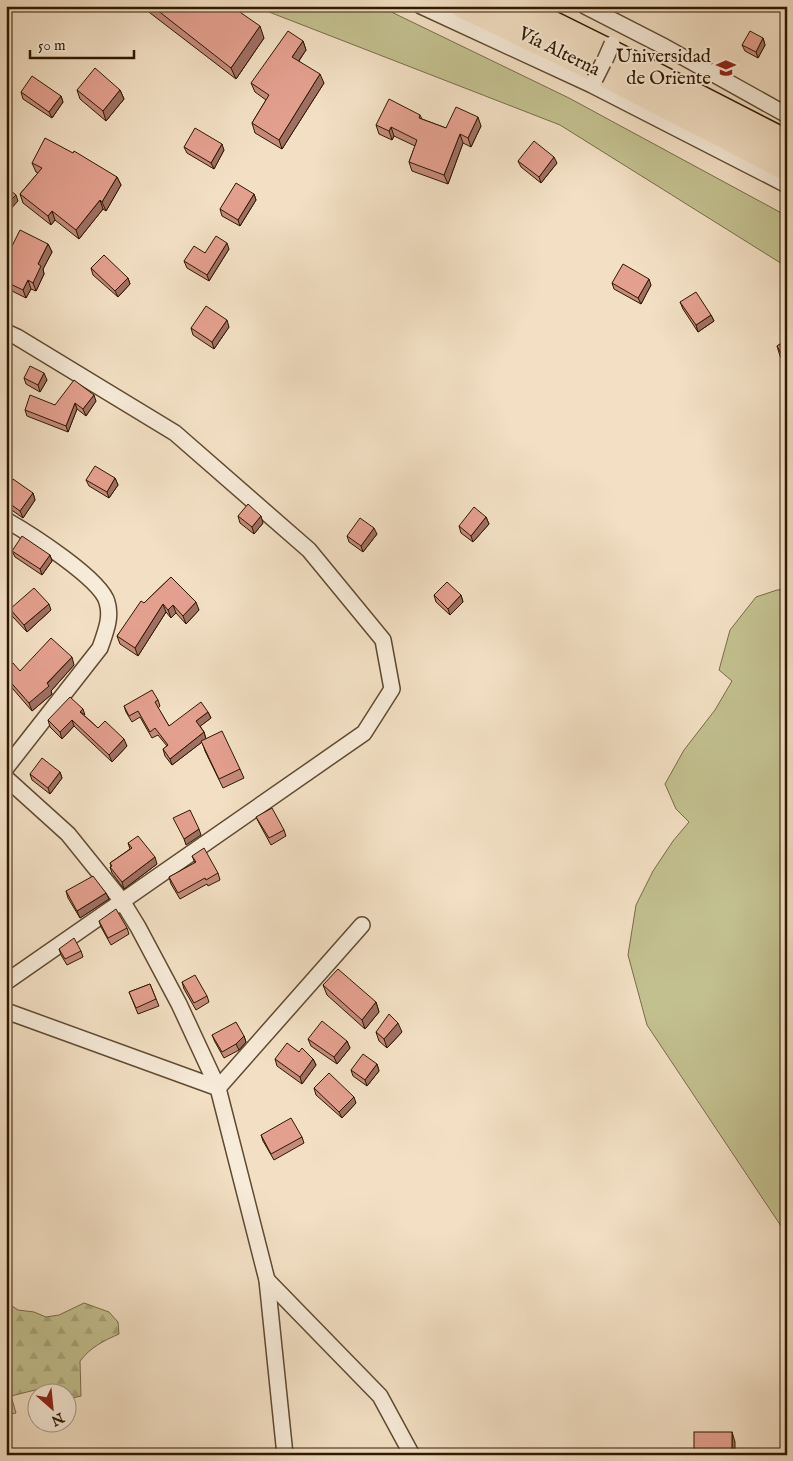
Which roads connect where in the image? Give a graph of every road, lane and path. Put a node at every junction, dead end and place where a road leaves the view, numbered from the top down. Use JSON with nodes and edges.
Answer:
{"nodes":[{"id":1,"x":421,"y":6,"type":"edge"},
{"id":2,"x":464,"y":6,"type":"edge"},
{"id":3,"x":516,"y":6,"type":"edge"},
{"id":4,"x":585,"y":6,"type":"edge"},
{"id":5,"x":622,"y":25,"type":"junction"},
{"id":6,"x":594,"y":82,"type":"junction"},
{"id":7,"x":787,"y":114,"type":"edge"},
{"id":8,"x":787,"y":143,"type":"edge"},
{"id":9,"x":787,"y":168,"type":"edge"},
{"id":10,"x":787,"y":185,"type":"edge"},
{"id":11,"x":6,"y":332,"type":"edge"},
{"id":12,"x":6,"y":520,"type":"edge"},
{"id":13,"x":6,"y":768,"type":"edge"},
{"id":14,"x":6,"y":778,"type":"edge"},
{"id":15,"x":122,"y":901,"type":"junction"},
{"id":16,"x":362,"y":925,"type":"dead end"},
{"id":17,"x":6,"y":982,"type":"edge"},
{"id":18,"x":6,"y":1011,"type":"edge"},
{"id":19,"x":218,"y":1088,"type":"junction"},
{"id":20,"x":267,"y":1280,"type":"junction"},
{"id":21,"x":285,"y":1455,"type":"edge"},
{"id":22,"x":412,"y":1455,"type":"edge"}],
"edges":[{"from":1,"to":6,"type":"street"},
{"from":2,"to":9,"type":"highway","name":"Vía Alterna"},
{"from":3,"to":8,"type":"highway","name":"Vía Alterna"},
{"from":4,"to":5,"type":"street"},
{"from":5,"to":6,"type":"street","bridge":true},
{"from":5,"to":7,"type":"street"},
{"from":6,"to":10,"type":"street"},
{"from":11,"to":15,"type":"street"},
{"from":12,"to":13,"type":"street"},
{"from":14,"to":15,"type":"street"},
{"from":15,"to":17,"type":"street"},
{"from":15,"to":19,"type":"street"},
{"from":16,"to":19,"type":"street"},
{"from":18,"to":19,"type":"street"},
{"from":19,"to":20,"type":"street"},
{"from":20,"to":21,"type":"street"},
{"from":20,"to":22,"type":"street"}]}
